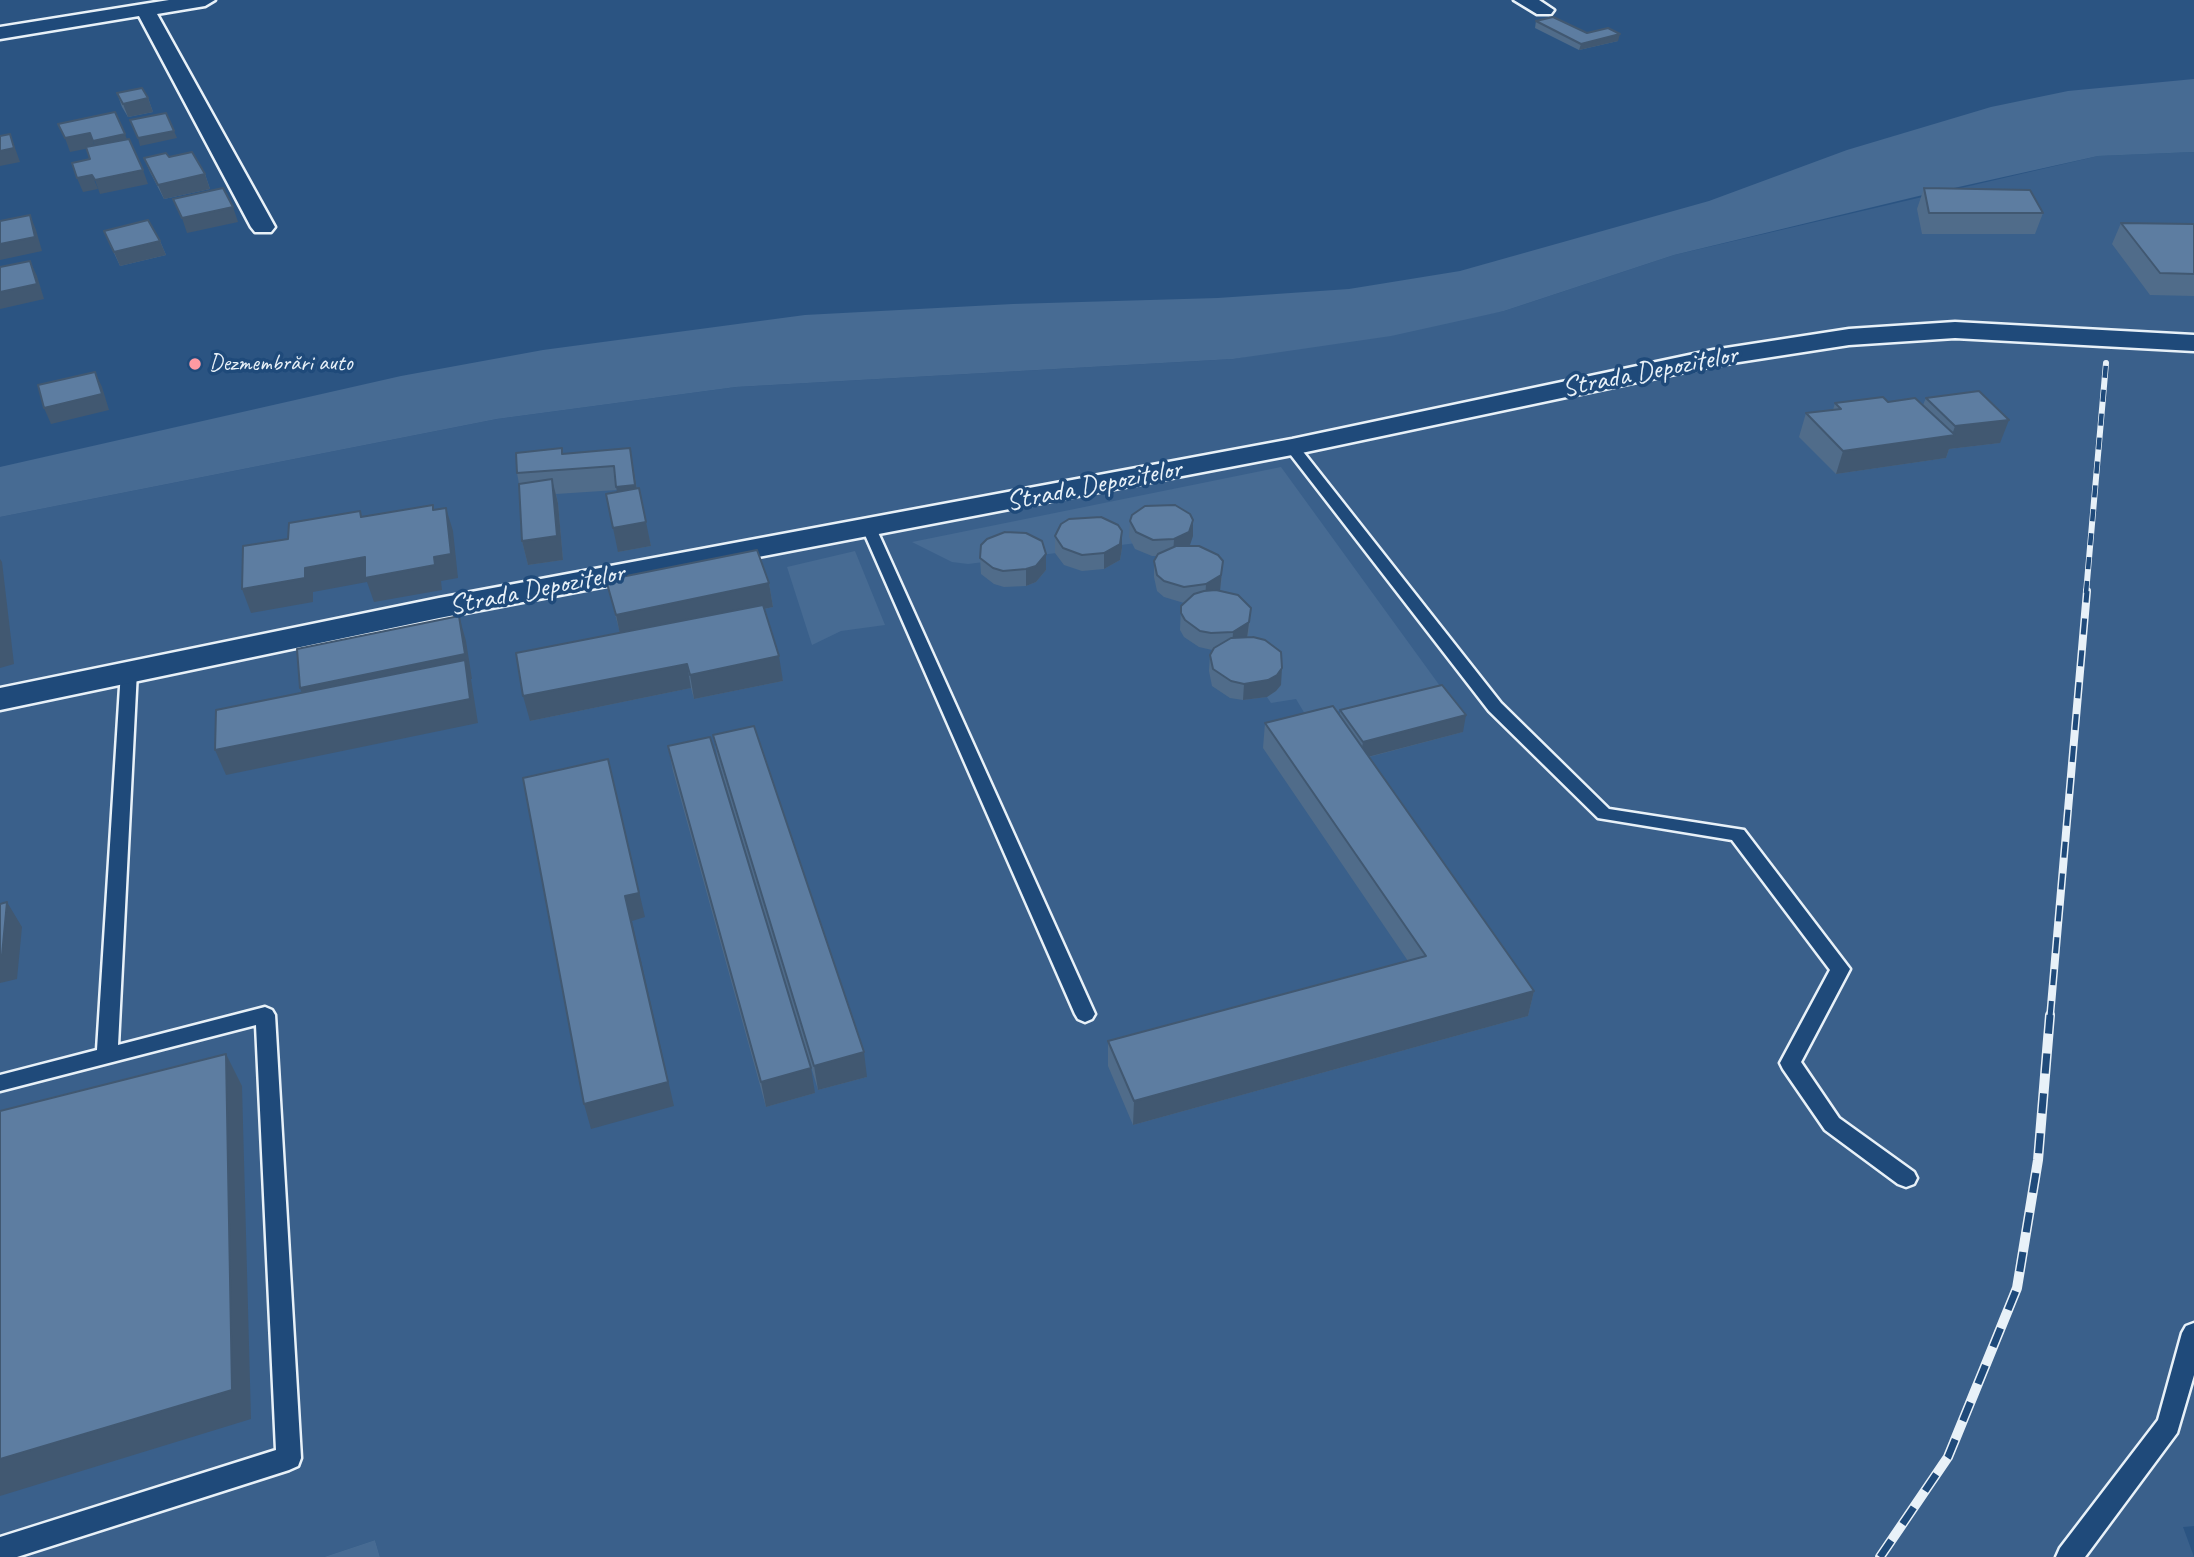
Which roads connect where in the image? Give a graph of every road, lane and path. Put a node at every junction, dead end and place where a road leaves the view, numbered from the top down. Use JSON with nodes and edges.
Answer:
{"nodes":[{"id":1,"x":205,"y":0,"type":"edge"},
{"id":2,"x":1524,"y":0,"type":"edge"},
{"id":3,"x":145,"y":10,"type":"junction"},
{"id":4,"x":1544,"y":10,"type":"dead end"},
{"id":5,"x":0,"y":33,"type":"edge"},
{"id":6,"x":263,"y":227,"type":"dead end"},
{"id":7,"x":2194,"y":343,"type":"edge"},
{"id":8,"x":1292,"y":447,"type":"junction"},
{"id":9,"x":869,"y":528,"type":"junction"},
{"id":10,"x":130,"y":671,"type":"junction"},
{"id":11,"x":0,"y":699,"type":"edge"},
{"id":12,"x":1085,"y":1014,"type":"dead end"},
{"id":13,"x":107,"y":1056,"type":"junction"},
{"id":14,"x":0,"y":1083,"type":"edge"},
{"id":15,"x":1906,"y":1178,"type":"dead end"},
{"id":16,"x":2194,"y":1333,"type":"edge"},
{"id":17,"x":0,"y":1550,"type":"edge"},
{"id":18,"x":2069,"y":1557,"type":"edge"}],
"edges":[{"from":1,"to":3,"type":"street"},
{"from":2,"to":4,"type":"street"},
{"from":3,"to":5,"type":"street"},
{"from":3,"to":6,"type":"street"},
{"from":7,"to":8,"type":"street","name":"Strada Depozitelor"},
{"from":8,"to":9,"type":"street","name":"Strada Depozitelor"},
{"from":8,"to":15,"type":"lane"},
{"from":9,"to":10,"type":"street","name":"Strada Depozitelor"},
{"from":9,"to":12,"type":"lane"},
{"from":10,"to":11,"type":"street","name":"Strada Depozitelor"},
{"from":10,"to":13,"type":"lane"},
{"from":13,"to":14,"type":"lane"},
{"from":13,"to":17,"type":"lane"},
{"from":16,"to":18,"type":"lane"}]}
